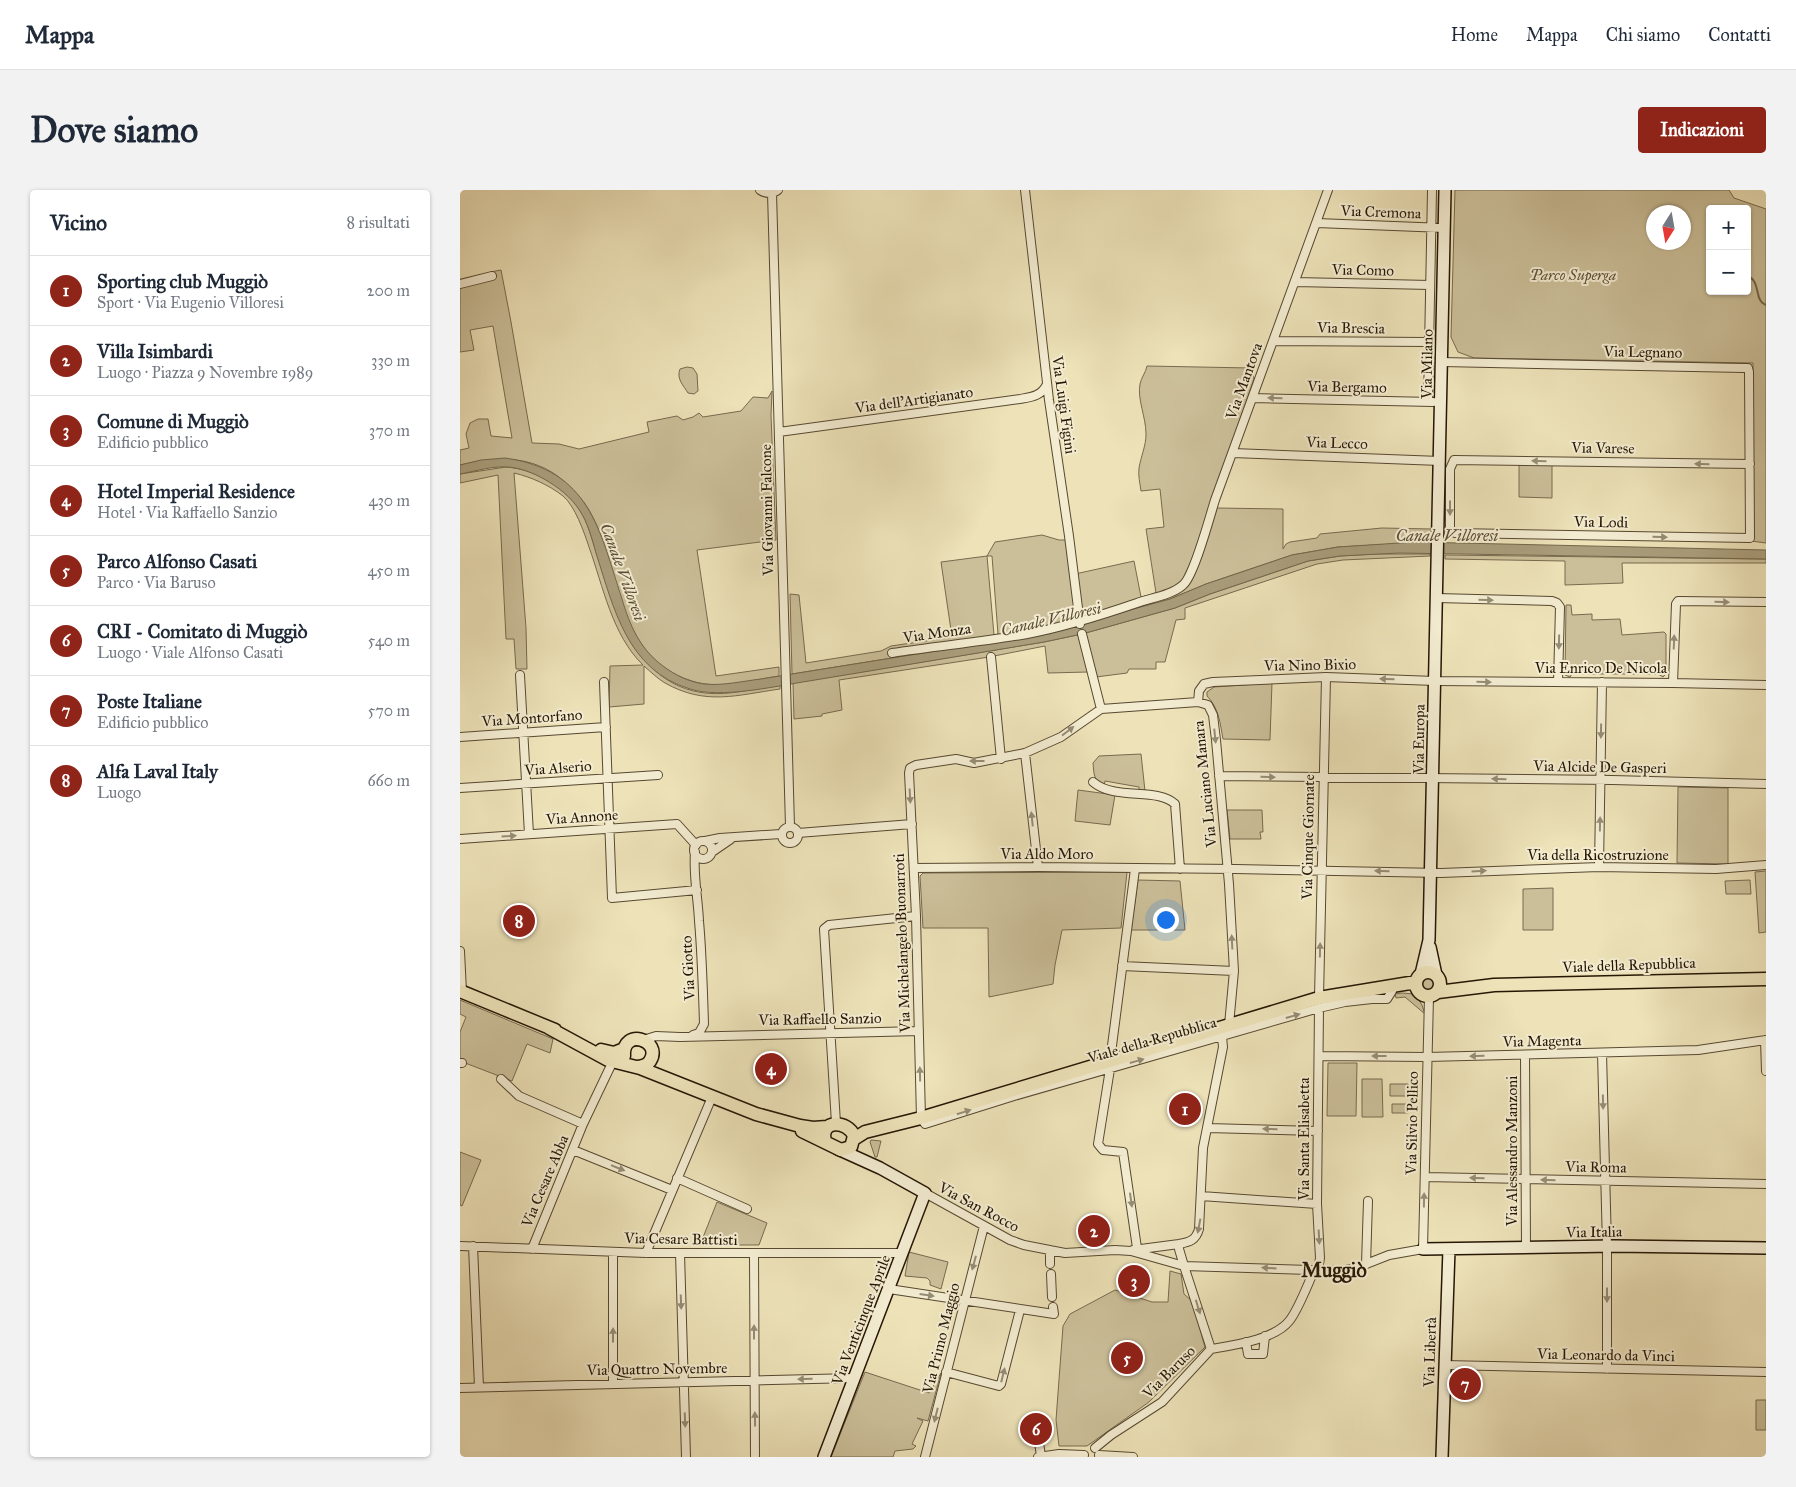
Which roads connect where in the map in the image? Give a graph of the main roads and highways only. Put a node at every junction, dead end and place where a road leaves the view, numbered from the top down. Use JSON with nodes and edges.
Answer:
{"nodes":[{"id":1,"x":1437,"y":976,"type":"junction"},
{"id":2,"x":1766,"y":979,"type":"edge"},
{"id":3,"x":1494,"y":985,"type":"junction"},
{"id":4,"x":1424,"y":987,"type":"junction"},
{"id":5,"x":461,"y":991,"type":"edge"},
{"id":6,"x":1348,"y":993,"type":"junction"},
{"id":7,"x":549,"y":1028,"type":"junction"},
{"id":8,"x":624,"y":1049,"type":"junction"},
{"id":9,"x":651,"y":1055,"type":"junction"},
{"id":10,"x":633,"y":1066,"type":"junction"},
{"id":11,"x":682,"y":1085,"type":"junction"},
{"id":12,"x":786,"y":1123,"type":"junction"},
{"id":13,"x":835,"y":1125,"type":"junction"},
{"id":14,"x":889,"y":1125,"type":"junction"},
{"id":15,"x":854,"y":1140,"type":"junction"},
{"id":16,"x":825,"y":1141,"type":"junction"}],
"edges":[{"from":1,"to":3,"type":"main road","name":"Viale della Repubblica"},
{"from":1,"to":4,"type":"main road","name":"Viale della Repubblica"},
{"from":1,"to":4,"type":"main road"},
{"from":2,"to":3,"type":"main road","name":"Viale della Repubblica"},
{"from":3,"to":4,"type":"main road","name":"Viale della Repubblica"},
{"from":4,"to":6,"type":"main road","name":"Viale della Repubblica"},
{"from":4,"to":6,"type":"main road","name":"Viale della Repubblica"},
{"from":5,"to":7,"type":"main road"},
{"from":6,"to":14,"type":"main road","name":"Viale della Repubblica"},
{"from":7,"to":8,"type":"main road"},
{"from":7,"to":10,"type":"main road"},
{"from":8,"to":9,"type":"main road"},
{"from":8,"to":10,"type":"main road"},
{"from":9,"to":10,"type":"main road"},
{"from":9,"to":11,"type":"main road"},
{"from":10,"to":11,"type":"main road"},
{"from":11,"to":12,"type":"main road"},
{"from":12,"to":13,"type":"main road","name":"Viale della Repubblica"},
{"from":12,"to":16,"type":"main road"},
{"from":13,"to":14,"type":"main road","name":"Viale della Repubblica"},
{"from":13,"to":15,"type":"main road"},
{"from":13,"to":16,"type":"main road"},
{"from":14,"to":15,"type":"main road","name":"Viale della Repubblica"},
{"from":15,"to":16,"type":"main road"}]}
